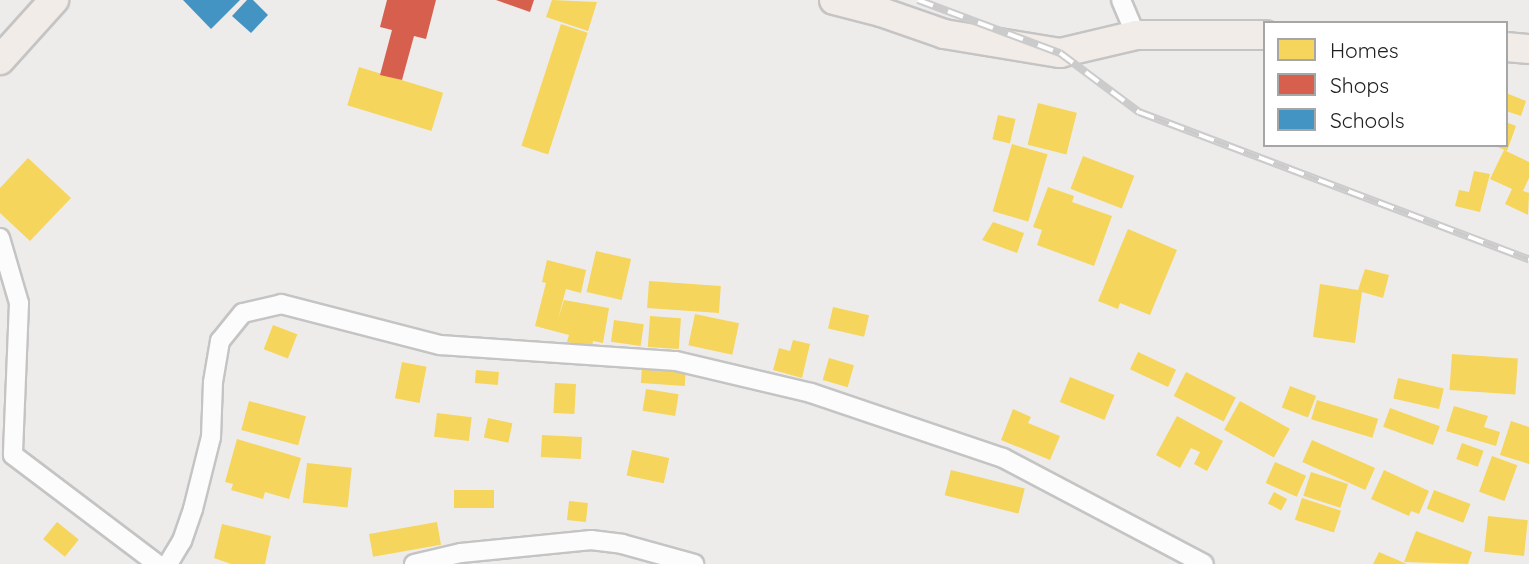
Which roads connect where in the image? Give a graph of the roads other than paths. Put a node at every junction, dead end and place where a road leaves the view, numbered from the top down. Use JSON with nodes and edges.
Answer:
{"nodes":[{"id":1,"x":54,"y":0,"type":"edge"},
{"id":2,"x":834,"y":0,"type":"edge"},
{"id":3,"x":1121,"y":0,"type":"edge"},
{"id":4,"x":1136,"y":35,"type":"junction"},
{"id":5,"x":1263,"y":35,"type":"edge"},
{"id":6,"x":1508,"y":47,"type":"edge"},
{"id":7,"x":1529,"y":50,"type":"edge"},
{"id":8,"x":0,"y":60,"type":"edge"},
{"id":9,"x":0,"y":238,"type":"edge"},
{"id":10,"x":6,"y":456,"type":"edge"},
{"id":11,"x":157,"y":564,"type":"edge"},
{"id":12,"x":168,"y":564,"type":"edge"},
{"id":13,"x":414,"y":564,"type":"edge"},
{"id":14,"x":694,"y":564,"type":"edge"},
{"id":15,"x":1203,"y":564,"type":"edge"}],
"edges":[{"from":1,"to":8,"type":"main road"},
{"from":2,"to":4,"type":"main road"},
{"from":3,"to":4,"type":"street"},
{"from":4,"to":5,"type":"main road"},
{"from":6,"to":7,"type":"main road"},
{"from":9,"to":10,"type":"street"},
{"from":10,"to":11,"type":"street"},
{"from":12,"to":15,"type":"street"},
{"from":13,"to":14,"type":"street"}]}
